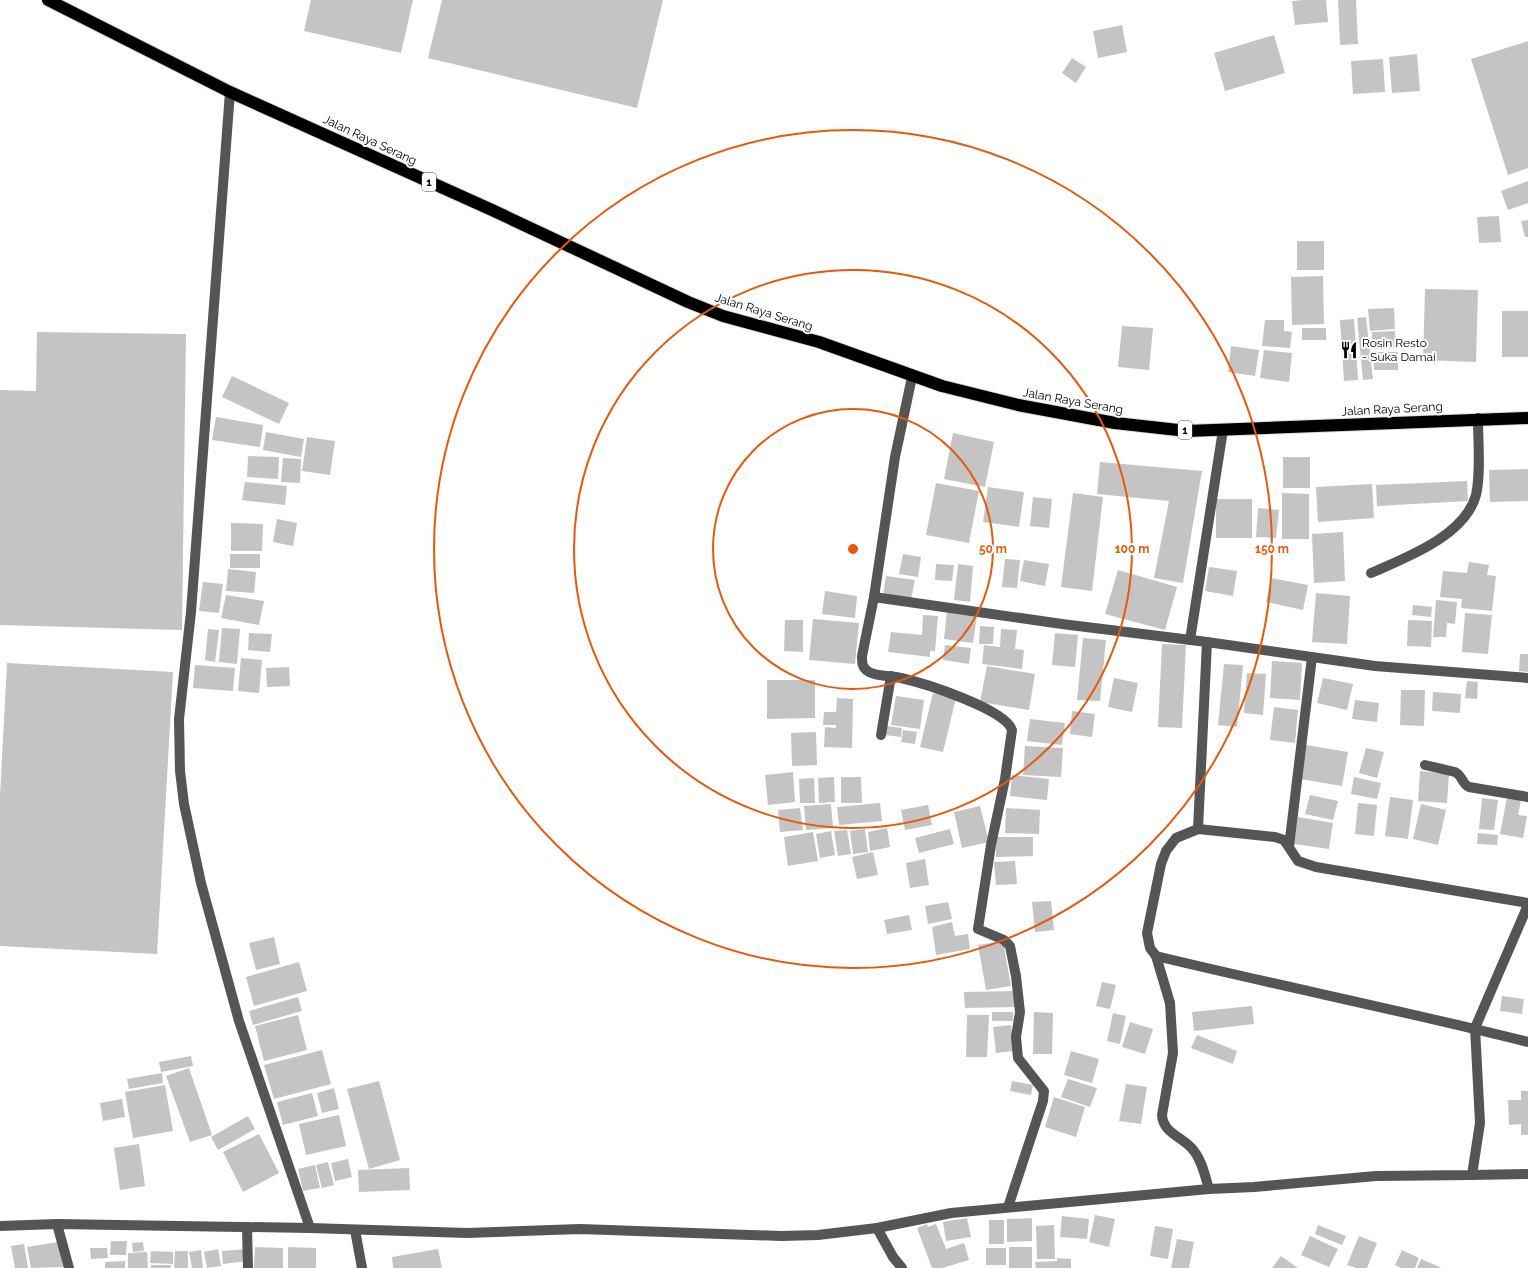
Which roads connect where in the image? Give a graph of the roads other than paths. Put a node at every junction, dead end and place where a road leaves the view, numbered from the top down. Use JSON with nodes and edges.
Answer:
{"nodes":[{"id":1,"x":48,"y":0,"type":"edge"},
{"id":2,"x":230,"y":92,"type":"junction"},
{"id":3,"x":912,"y":377,"type":"junction"},
{"id":4,"x":1478,"y":418,"type":"junction"},
{"id":5,"x":1528,"y":418,"type":"edge"},
{"id":6,"x":1223,"y":430,"type":"junction"},
{"id":7,"x":1371,"y":573,"type":"dead end"},
{"id":8,"x":874,"y":597,"type":"junction"},
{"id":9,"x":1190,"y":640,"type":"junction"},
{"id":10,"x":1207,"y":642,"type":"junction"},
{"id":11,"x":1312,"y":657,"type":"junction"},
{"id":12,"x":891,"y":676,"type":"junction"},
{"id":13,"x":1528,"y":678,"type":"edge"},
{"id":14,"x":882,"y":735,"type":"dead end"},
{"id":15,"x":1425,"y":765,"type":"dead end"},
{"id":16,"x":1528,"y":797,"type":"edge"},
{"id":17,"x":1198,"y":830,"type":"junction"},
{"id":18,"x":1289,"y":847,"type":"junction"},
{"id":19,"x":1528,"y":904,"type":"edge"},
{"id":20,"x":1156,"y":956,"type":"junction"},
{"id":21,"x":1475,"y":1028,"type":"junction"},
{"id":22,"x":1528,"y":1042,"type":"edge"},
{"id":23,"x":1528,"y":1174,"type":"edge"},
{"id":24,"x":1472,"y":1175,"type":"junction"},
{"id":25,"x":1209,"y":1188,"type":"junction"},
{"id":26,"x":1008,"y":1207,"type":"junction"},
{"id":27,"x":57,"y":1224,"type":"junction"},
{"id":28,"x":0,"y":1226,"type":"edge"},
{"id":29,"x":247,"y":1227,"type":"junction"},
{"id":30,"x":310,"y":1228,"type":"junction"},
{"id":31,"x":879,"y":1228,"type":"junction"},
{"id":32,"x":355,"y":1230,"type":"junction"},
{"id":33,"x":69,"y":1268,"type":"edge"},
{"id":34,"x":248,"y":1268,"type":"edge"},
{"id":35,"x":362,"y":1268,"type":"edge"},
{"id":36,"x":902,"y":1268,"type":"edge"}],
"edges":[{"from":1,"to":2,"type":"highway","name":"Jalan Raya Serang","number":"1"},
{"from":2,"to":3,"type":"highway","name":"Jalan Raya Serang","number":"1"},
{"from":2,"to":30,"type":"street"},
{"from":3,"to":6,"type":"highway","name":"Jalan Raya Serang","number":"1"},
{"from":3,"to":8,"type":"street"},
{"from":4,"to":5,"type":"highway","name":"Jalan Raya Serang","number":"1"},
{"from":4,"to":6,"type":"highway","name":"Jalan Raya Serang","number":"1"},
{"from":4,"to":7,"type":"street"},
{"from":6,"to":9,"type":"street"},
{"from":8,"to":9,"type":"street"},
{"from":8,"to":12,"type":"street"},
{"from":9,"to":10,"type":"street"},
{"from":10,"to":11,"type":"street"},
{"from":10,"to":17,"type":"street"},
{"from":11,"to":13,"type":"street"},
{"from":11,"to":18,"type":"street"},
{"from":12,"to":14,"type":"street"},
{"from":12,"to":26,"type":"street"},
{"from":15,"to":16,"type":"street"},
{"from":17,"to":18,"type":"street"},
{"from":17,"to":20,"type":"street"},
{"from":18,"to":19,"type":"street"},
{"from":19,"to":21,"type":"street"},
{"from":20,"to":21,"type":"street"},
{"from":20,"to":25,"type":"street"},
{"from":21,"to":22,"type":"street"},
{"from":21,"to":24,"type":"street"},
{"from":23,"to":24,"type":"street"},
{"from":24,"to":25,"type":"street"},
{"from":25,"to":26,"type":"street"},
{"from":26,"to":31,"type":"street"},
{"from":27,"to":28,"type":"street"},
{"from":27,"to":29,"type":"street"},
{"from":27,"to":33,"type":"street"},
{"from":29,"to":30,"type":"street"},
{"from":29,"to":34,"type":"street"},
{"from":30,"to":32,"type":"street"},
{"from":31,"to":32,"type":"street"},
{"from":31,"to":36,"type":"street"},
{"from":32,"to":35,"type":"street"}]}
